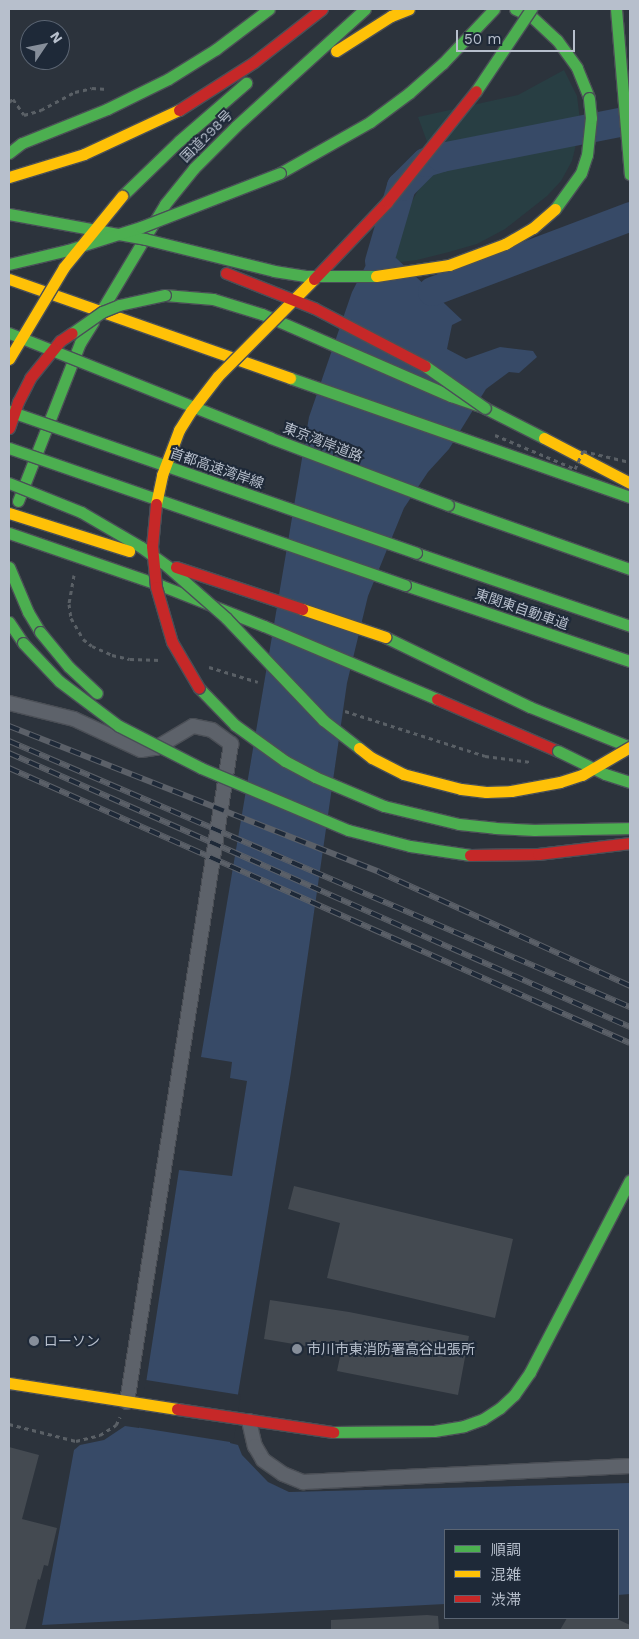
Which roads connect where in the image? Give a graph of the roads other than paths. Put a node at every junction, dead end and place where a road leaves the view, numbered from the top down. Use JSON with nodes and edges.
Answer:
{"nodes":[{"id":1,"x":269,"y":9,"type":"edge"},
{"id":2,"x":323,"y":9,"type":"edge"},
{"id":3,"x":365,"y":9,"type":"edge"},
{"id":4,"x":409,"y":9,"type":"edge"},
{"id":5,"x":494,"y":9,"type":"edge"},
{"id":6,"x":515,"y":9,"type":"edge"},
{"id":7,"x":531,"y":9,"type":"edge"},
{"id":8,"x":616,"y":9,"type":"edge"},
{"id":9,"x":299,"y":69,"type":"junction"},
{"id":10,"x":9,"y":153,"type":"edge"},
{"id":11,"x":630,"y":174,"type":"edge"},
{"id":12,"x":9,"y":177,"type":"edge"},
{"id":13,"x":9,"y":214,"type":"edge"},
{"id":14,"x":103,"y":231,"type":"junction"},
{"id":15,"x":9,"y":264,"type":"edge"},
{"id":16,"x":9,"y":279,"type":"edge"},
{"id":17,"x":101,"y":311,"type":"junction"},
{"id":18,"x":9,"y":333,"type":"edge"},
{"id":19,"x":9,"y":359,"type":"edge"},
{"id":20,"x":485,"y":408,"type":"junction"},
{"id":21,"x":9,"y":411,"type":"edge"},
{"id":22,"x":9,"y":428,"type":"edge"},
{"id":23,"x":9,"y":448,"type":"edge"},
{"id":24,"x":630,"y":482,"type":"edge"},
{"id":25,"x":9,"y":483,"type":"edge"},
{"id":26,"x":630,"y":497,"type":"edge"},
{"id":27,"x":9,"y":513,"type":"edge"},
{"id":28,"x":9,"y":526,"type":"edge"},
{"id":29,"x":9,"y":533,"type":"edge"},
{"id":30,"x":416,"y":553,"type":"joint"},
{"id":31,"x":9,"y":567,"type":"edge"},
{"id":32,"x":630,"y":568,"type":"edge"},
{"id":33,"x":9,"y":622,"type":"edge"},
{"id":34,"x":630,"y":626,"type":"edge"},
{"id":35,"x":385,"y":637,"type":"junction"},
{"id":36,"x":630,"y":661,"type":"edge"},
{"id":37,"x":503,"y":681,"type":"dead end"},
{"id":38,"x":108,"y":702,"type":"dead end"},
{"id":39,"x":9,"y":703,"type":"edge"},
{"id":40,"x":128,"y":717,"type":"dead end"},
{"id":41,"x":630,"y":746,"type":"edge"},
{"id":42,"x":630,"y":782,"type":"edge"},
{"id":43,"x":288,"y":806,"type":"junction"},
{"id":44,"x":630,"y":828,"type":"edge"},
{"id":45,"x":630,"y":843,"type":"edge"},
{"id":46,"x":630,"y":1180,"type":"edge"},
{"id":47,"x":9,"y":1383,"type":"edge"},
{"id":48,"x":127,"y":1402,"type":"junction"},
{"id":49,"x":243,"y":1420,"type":"junction"},
{"id":50,"x":630,"y":1466,"type":"edge"}],
"edges":[{"from":1,"to":10,"type":"main road"},
{"from":2,"to":12,"type":"main road"},
{"from":2,"to":19,"type":"main road","bridge":true},
{"from":3,"to":9,"type":"main road","name":"国道298号"},
{"from":4,"to":9,"type":"main road"},
{"from":5,"to":15,"type":"main road","bridge":true},
{"from":6,"to":14,"type":"main road","bridge":true},
{"from":7,"to":44,"type":"main road","bridge":true},
{"from":8,"to":11,"type":"main road"},
{"from":9,"to":17,"type":"main road","name":"国道298号"},
{"from":13,"to":14,"type":"main road","bridge":true},
{"from":14,"to":20,"type":"main road","bridge":true},
{"from":16,"to":17,"type":"main road"},
{"from":17,"to":26,"type":"main road"},
{"from":17,"to":28,"type":"main road","name":"国道298号"},
{"from":18,"to":32,"type":"main road","name":"東京湾岸道路","bridge":true},
{"from":20,"to":22,"type":"main road","bridge":true},
{"from":20,"to":24,"type":"main road"},
{"from":21,"to":30,"type":"main road","name":"首都高速湾岸線","bridge":true},
{"from":23,"to":36,"type":"main road","name":"東関東自動車道","bridge":true},
{"from":25,"to":41,"type":"main road","bridge":true},
{"from":27,"to":35,"type":"main road","bridge":true},
{"from":29,"to":42,"type":"main road","bridge":true},
{"from":30,"to":34,"type":"main road","name":"東関東自動車道"},
{"from":31,"to":38,"type":"main road","bridge":true},
{"from":33,"to":43,"type":"main road","bridge":true},
{"from":35,"to":37,"type":"main road"},
{"from":35,"to":41,"type":"main road"},
{"from":39,"to":48,"type":"street"},
{"from":40,"to":43,"type":"main road","bridge":true},
{"from":43,"to":45,"type":"main road","bridge":true},
{"from":46,"to":49,"type":"main road"},
{"from":47,"to":48,"type":"main road"},
{"from":48,"to":49,"type":"main road"},
{"from":49,"to":50,"type":"street"}]}
